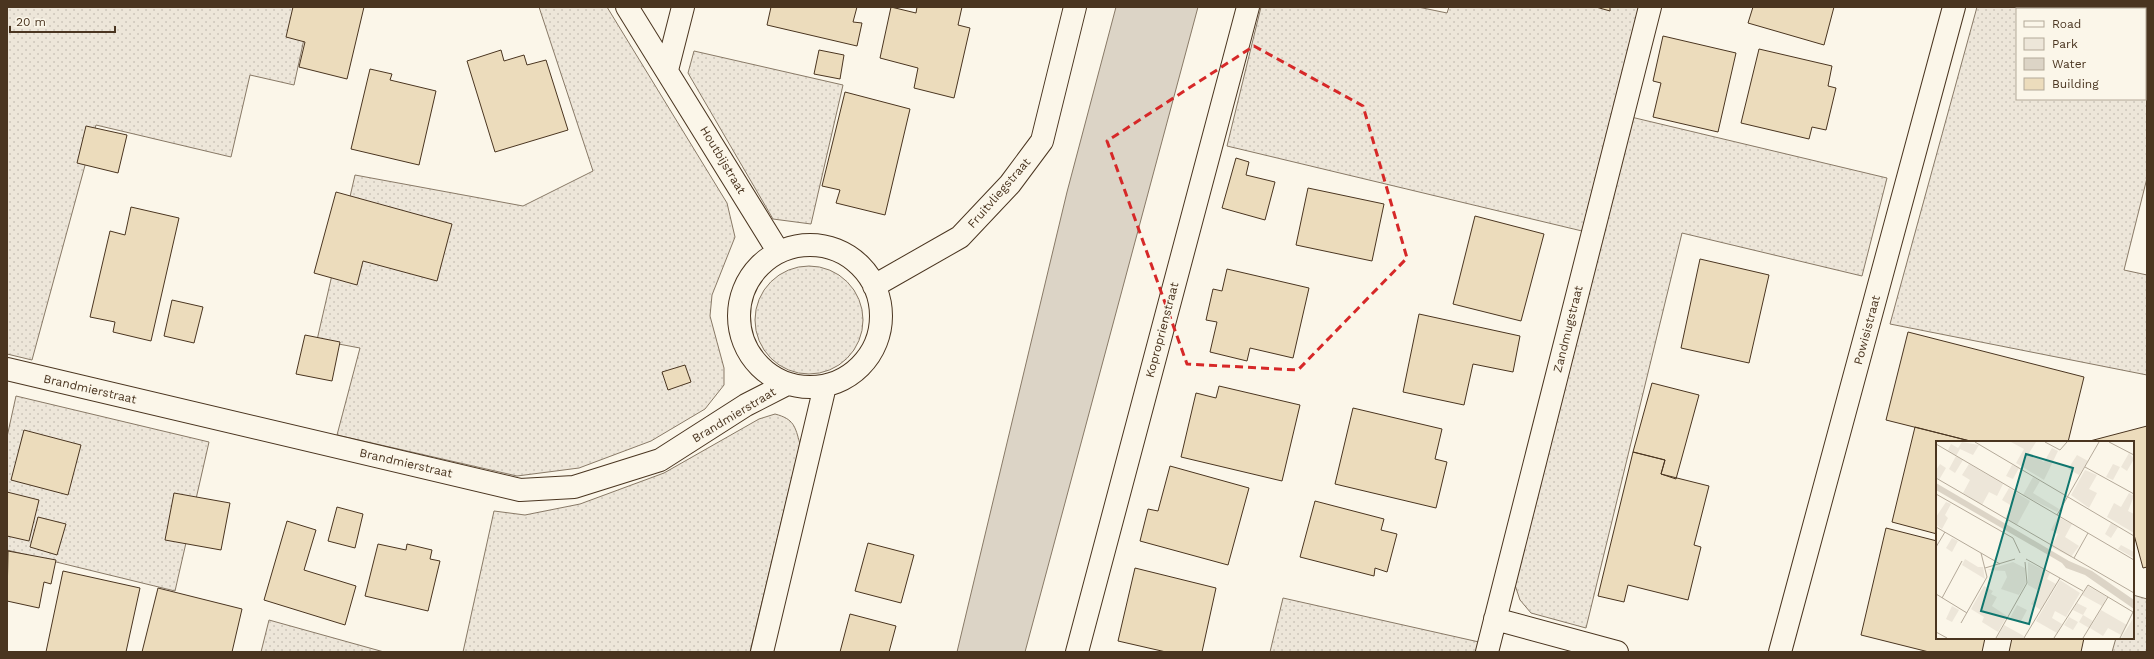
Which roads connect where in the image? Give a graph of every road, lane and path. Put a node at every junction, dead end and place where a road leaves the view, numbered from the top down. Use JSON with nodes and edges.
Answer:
{"nodes":[{"id":1,"x":627,"y":7,"type":"edge"},
{"id":2,"x":683,"y":7,"type":"edge"},
{"id":3,"x":1075,"y":7,"type":"edge"},
{"id":4,"x":1248,"y":7,"type":"edge"},
{"id":5,"x":1650,"y":7,"type":"edge"},
{"id":6,"x":1954,"y":7,"type":"edge"},
{"id":7,"x":667,"y":70,"type":"junction"},
{"id":8,"x":778,"y":251,"type":"junction"},
{"id":9,"x":874,"y":286,"type":"junction"},
{"id":10,"x":7,"y":369,"type":"edge"},
{"id":11,"x":787,"y":384,"type":"junction"},
{"id":12,"x":825,"y":386,"type":"junction"},
{"id":13,"x":1495,"y":619,"type":"junction"},
{"id":14,"x":762,"y":652,"type":"edge"},
{"id":15,"x":1077,"y":652,"type":"edge"},
{"id":16,"x":1487,"y":652,"type":"edge"},
{"id":17,"x":1617,"y":652,"type":"edge"},
{"id":18,"x":1780,"y":652,"type":"edge"}],
"edges":[{"from":1,"to":7,"type":"street","name":"Houtbijstraat"},
{"from":2,"to":7,"type":"street"},
{"from":3,"to":9,"type":"street","name":"Fruitvliegstraat"},
{"from":4,"to":15,"type":"street","name":"Koproprienstraat"},
{"from":5,"to":13,"type":"street","name":"Zandmugstraat"},
{"from":6,"to":18,"type":"street","name":"Powisistraat"},
{"from":7,"to":8,"type":"street","name":"Houtbijstraat"},
{"from":8,"to":9,"type":"street"},
{"from":8,"to":11,"type":"street"},
{"from":9,"to":12,"type":"street"},
{"from":10,"to":11,"type":"street","name":"Brandmierstraat"},
{"from":11,"to":12,"type":"street"},
{"from":12,"to":14,"type":"street"},
{"from":13,"to":16,"type":"street","name":"Zandmugstraat"},
{"from":13,"to":17,"type":"street"}]}
